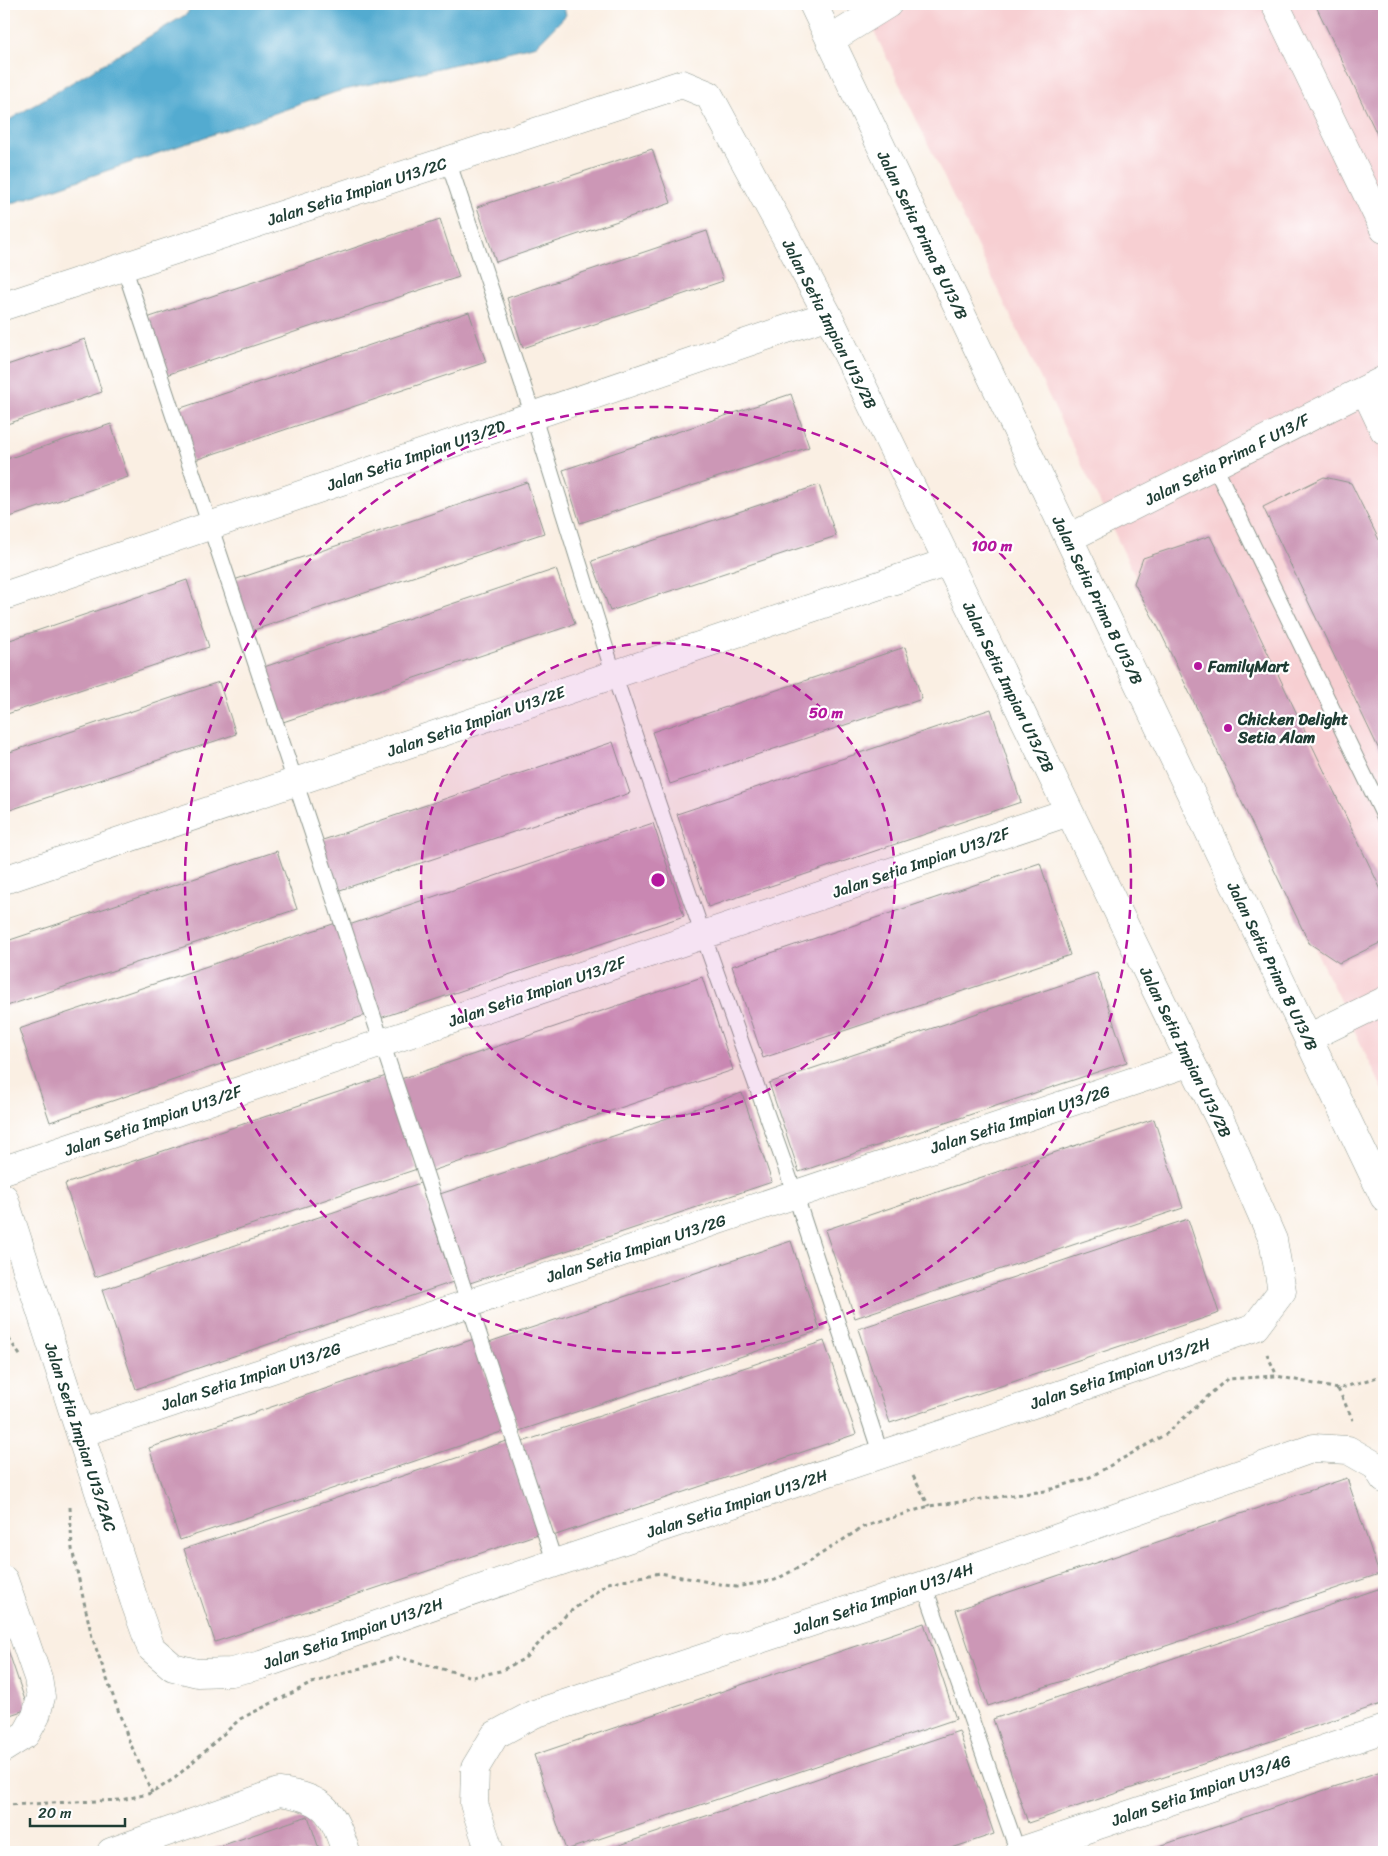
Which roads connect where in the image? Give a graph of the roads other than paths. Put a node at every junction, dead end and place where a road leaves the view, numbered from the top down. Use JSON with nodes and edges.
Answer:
{"nodes":[{"id":1,"x":813,"y":4,"type":"edge"},
{"id":2,"x":888,"y":4,"type":"edge"},
{"id":3,"x":1276,"y":4,"type":"edge"},
{"id":4,"x":830,"y":40,"type":"junction"},
{"id":5,"x":709,"y":95,"type":"joint"},
{"id":6,"x":448,"y":161,"type":"junction"},
{"id":7,"x":1384,"y":229,"type":"edge"},
{"id":8,"x":124,"y":267,"type":"junction"},
{"id":9,"x":4,"y":306,"type":"edge"},
{"id":10,"x":828,"y":314,"type":"junction"},
{"id":11,"x":1374,"y":385,"type":"edge"},
{"id":12,"x":533,"y":415,"type":"junction"},
{"id":13,"x":1384,"y":430,"type":"edge"},
{"id":14,"x":1214,"y":466,"type":"junction"},
{"id":15,"x":210,"y":526,"type":"junction"},
{"id":16,"x":1069,"y":538,"type":"junction"},
{"id":17,"x":948,"y":562,"type":"junction"},
{"id":18,"x":4,"y":596,"type":"edge"},
{"id":19,"x":614,"y":675,"type":"junction"},
{"id":20,"x":295,"y":782,"type":"junction"},
{"id":21,"x":1069,"y":812,"type":"junction"},
{"id":22,"x":1384,"y":816,"type":"edge"},
{"id":23,"x":4,"y":880,"type":"edge"},
{"id":24,"x":703,"y":935,"type":"junction"},
{"id":25,"x":1384,"y":1001,"type":"edge"},
{"id":26,"x":1308,"y":1038,"type":"junction"},
{"id":27,"x":382,"y":1043,"type":"junction"},
{"id":28,"x":1191,"y":1062,"type":"junction"},
{"id":29,"x":4,"y":1170,"type":"edge"},
{"id":30,"x":795,"y":1194,"type":"junction"},
{"id":31,"x":1384,"y":1197,"type":"edge"},
{"id":32,"x":4,"y":1198,"type":"edge"},
{"id":33,"x":1282,"y":1291,"type":"joint"},
{"id":34,"x":469,"y":1303,"type":"junction"},
{"id":35,"x":81,"y":1433,"type":"junction"},
{"id":36,"x":881,"y":1455,"type":"junction"},
{"id":37,"x":1384,"y":1479,"type":"edge"},
{"id":38,"x":555,"y":1563,"type":"junction"},
{"id":39,"x":4,"y":1580,"type":"edge"},
{"id":40,"x":924,"y":1584,"type":"junction"},
{"id":41,"x":173,"y":1667,"type":"joint"},
{"id":42,"x":1384,"y":1729,"type":"edge"},
{"id":43,"x":4,"y":1748,"type":"edge"},
{"id":44,"x":110,"y":1852,"type":"edge"},
{"id":45,"x":346,"y":1852,"type":"edge"},
{"id":46,"x":490,"y":1852,"type":"edge"},
{"id":47,"x":1018,"y":1852,"type":"edge"}],
"edges":[{"from":1,"to":4,"type":"street","name":"Jalan Setia Prima B U13/B"},
{"from":2,"to":4,"type":"street"},
{"from":3,"to":7,"type":"street"},
{"from":4,"to":16,"type":"street","name":"Jalan Setia Prima B U13/B"},
{"from":5,"to":6,"type":"street","name":"Jalan Setia Impian U13/2C"},
{"from":5,"to":10,"type":"street","name":"Jalan Setia Impian U13/2B"},
{"from":6,"to":8,"type":"street","name":"Jalan Setia Impian U13/2C"},
{"from":6,"to":12,"type":"lane"},
{"from":8,"to":9,"type":"street","name":"Jalan Setia Impian U13/2C"},
{"from":8,"to":15,"type":"lane"},
{"from":10,"to":12,"type":"street","name":"Jalan Setia Impian U13/2D"},
{"from":10,"to":17,"type":"street","name":"Jalan Setia Impian U13/2B"},
{"from":11,"to":13,"type":"street"},
{"from":11,"to":14,"type":"street","name":"Jalan Setia Prima F U13/F"},
{"from":12,"to":15,"type":"street","name":"Jalan Setia Impian U13/2D"},
{"from":12,"to":19,"type":"lane"},
{"from":14,"to":16,"type":"street","name":"Jalan Setia Prima F U13/F"},
{"from":14,"to":22,"type":"lane"},
{"from":15,"to":18,"type":"street","name":"Jalan Setia Impian U13/2D"},
{"from":15,"to":20,"type":"lane"},
{"from":16,"to":26,"type":"street","name":"Jalan Setia Prima B U13/B"},
{"from":17,"to":19,"type":"street","name":"Jalan Setia Impian U13/2E"},
{"from":17,"to":21,"type":"street","name":"Jalan Setia Impian U13/2B"},
{"from":19,"to":20,"type":"street","name":"Jalan Setia Impian U13/2E"},
{"from":19,"to":24,"type":"lane"},
{"from":20,"to":23,"type":"street","name":"Jalan Setia Impian U13/2E"},
{"from":20,"to":27,"type":"lane"},
{"from":21,"to":24,"type":"street","name":"Jalan Setia Impian U13/2F"},
{"from":21,"to":28,"type":"street","name":"Jalan Setia Impian U13/2B"},
{"from":24,"to":27,"type":"street","name":"Jalan Setia Impian U13/2F"},
{"from":24,"to":30,"type":"lane"},
{"from":25,"to":26,"type":"street"},
{"from":26,"to":31,"type":"street","name":"Jalan Setia Prima B U13/B"},
{"from":27,"to":29,"type":"street","name":"Jalan Setia Impian U13/2F"},
{"from":27,"to":34,"type":"lane"},
{"from":28,"to":30,"type":"street","name":"Jalan Setia Impian U13/2G"},
{"from":28,"to":33,"type":"street","name":"Jalan Setia Impian U13/2B"},
{"from":30,"to":34,"type":"street","name":"Jalan Setia Impian U13/2G"},
{"from":30,"to":36,"type":"lane"},
{"from":32,"to":35,"type":"street","name":"Jalan Setia Impian U13/2AC"},
{"from":33,"to":36,"type":"street","name":"Jalan Setia Impian U13/2H"},
{"from":34,"to":35,"type":"street","name":"Jalan Setia Impian U13/2G"},
{"from":34,"to":38,"type":"lane"},
{"from":35,"to":41,"type":"street","name":"Jalan Setia Impian U13/2AC"},
{"from":36,"to":38,"type":"street","name":"Jalan Setia Impian U13/2H"},
{"from":37,"to":40,"type":"street","name":"Jalan Setia Impian U13/4H"},
{"from":38,"to":41,"type":"street","name":"Jalan Setia Impian U13/2H"},
{"from":39,"to":43,"type":"street"},
{"from":40,"to":46,"type":"street","name":"Jalan Setia Impian U13/4H"},
{"from":40,"to":47,"type":"lane"},
{"from":42,"to":47,"type":"street","name":"Jalan Setia Impian U13/4G"},
{"from":44,"to":45,"type":"street"}]}
